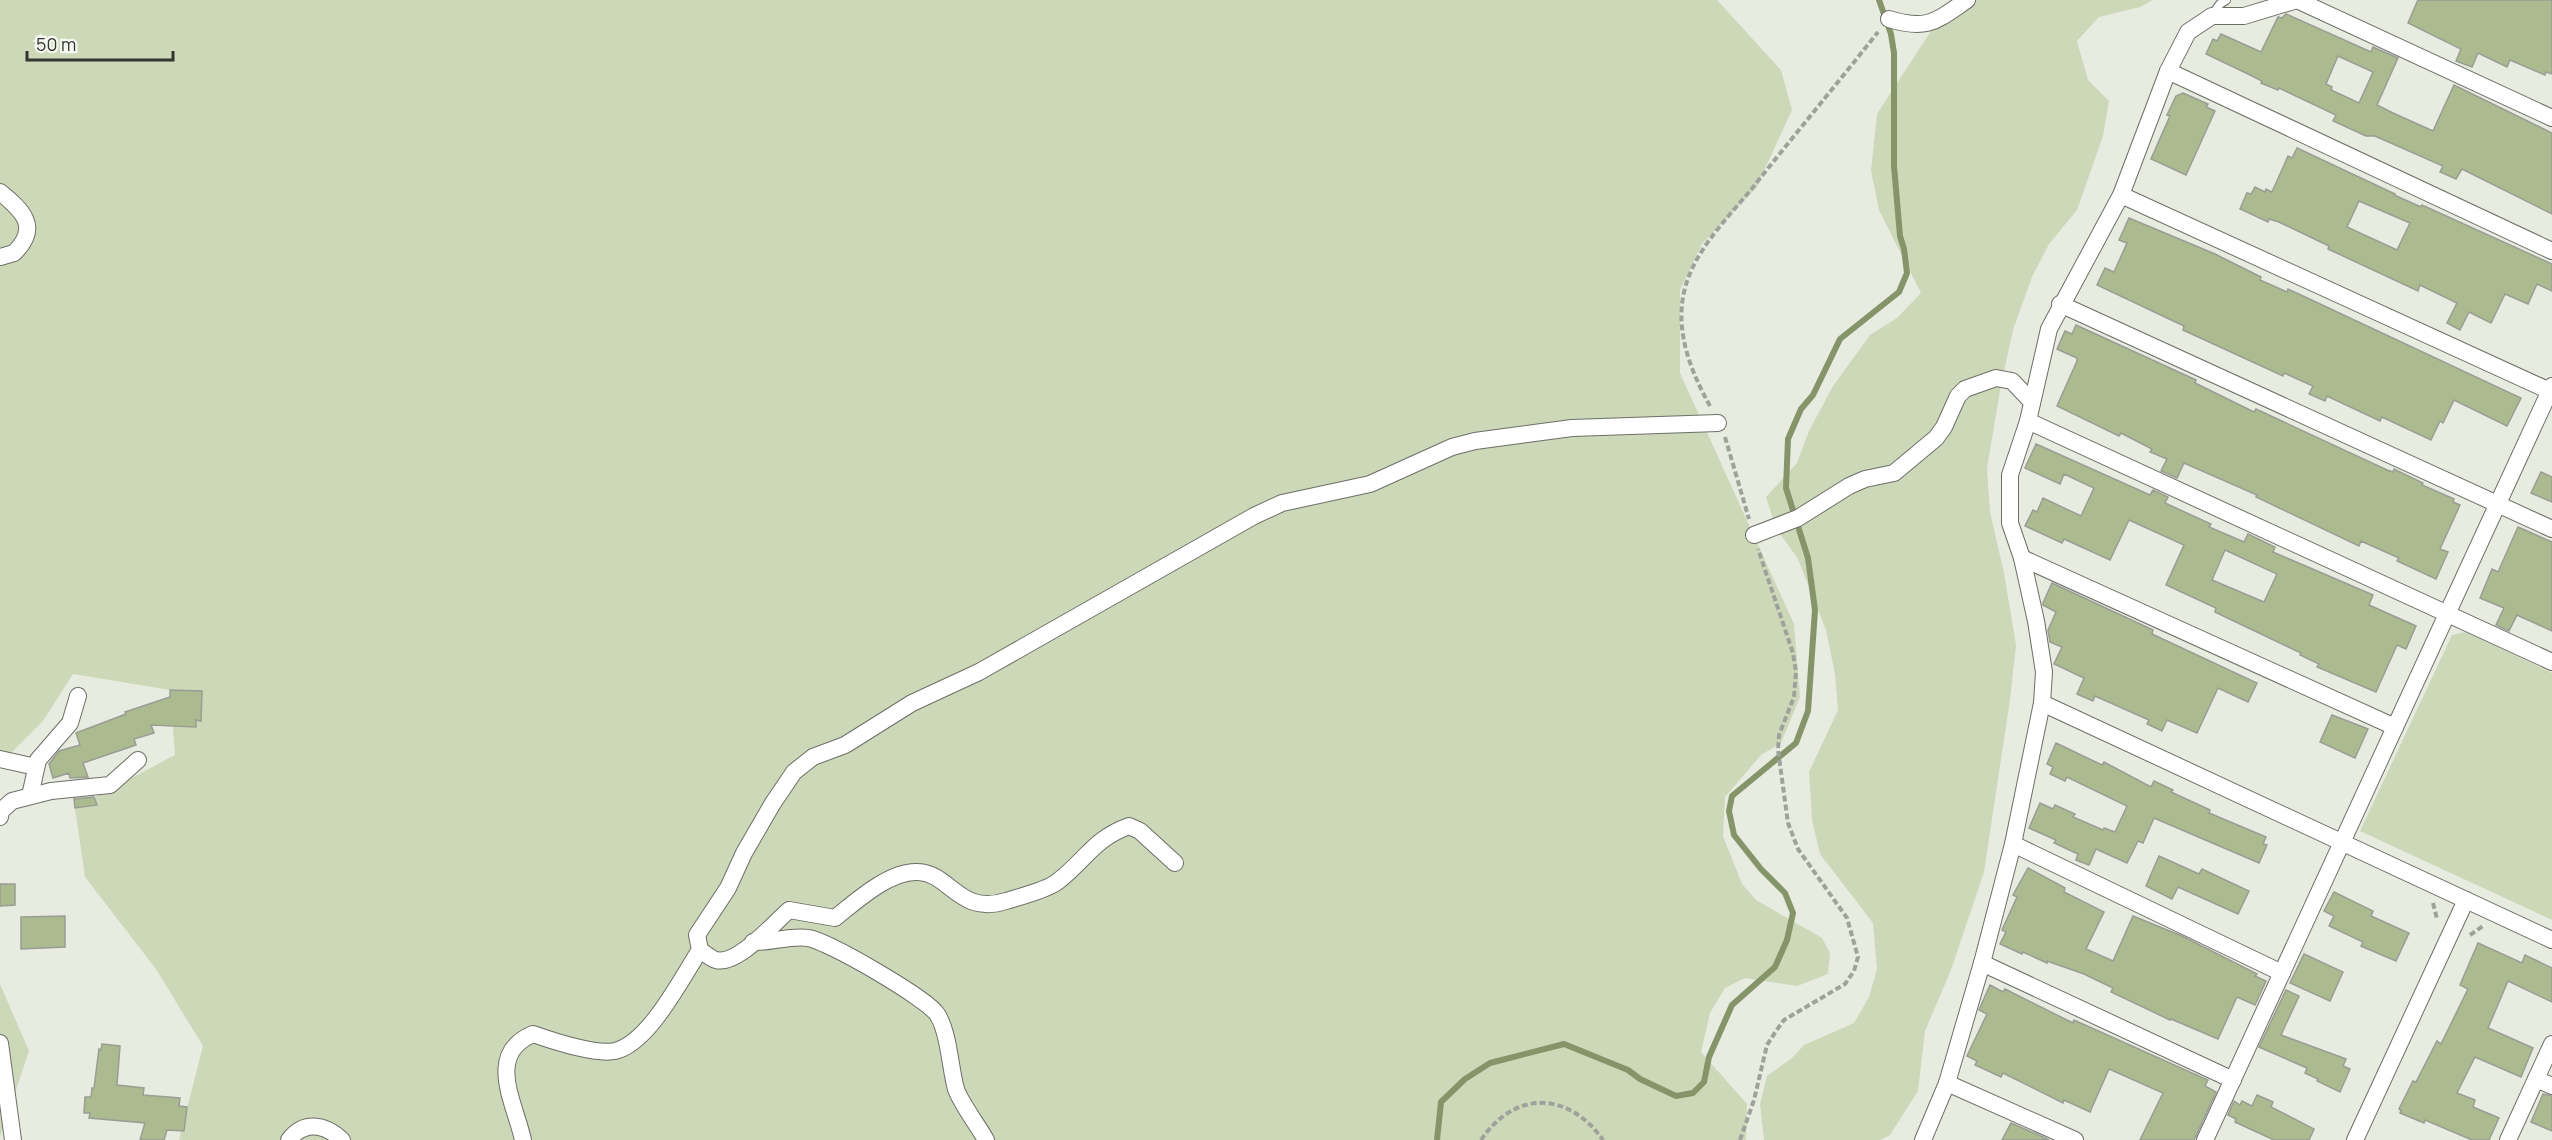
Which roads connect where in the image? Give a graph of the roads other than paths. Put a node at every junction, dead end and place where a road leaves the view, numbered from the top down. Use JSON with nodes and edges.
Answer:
{"nodes":[{"id":1,"x":1967,"y":0,"type":"edge"},
{"id":2,"x":2226,"y":0,"type":"edge"},
{"id":3,"x":2297,"y":0,"type":"edge"},
{"id":4,"x":2212,"y":16,"type":"junction"},
{"id":5,"x":1889,"y":19,"type":"road end"},
{"id":6,"x":2168,"y":71,"type":"junction"},
{"id":7,"x":2552,"y":118,"type":"edge"},
{"id":8,"x":0,"y":192,"type":"edge"},
{"id":9,"x":2121,"y":195,"type":"junction"},
{"id":10,"x":2552,"y":251,"type":"edge"},
{"id":11,"x":0,"y":257,"type":"edge"},
{"id":12,"x":2060,"y":304,"type":"junction"},
{"id":13,"x":2551,"y":390,"type":"edge"},
{"id":14,"x":2032,"y":402,"type":"junction"},
{"id":15,"x":2028,"y":421,"type":"junction"},
{"id":16,"x":1718,"y":423,"type":"road end"},
{"id":17,"x":2497,"y":504,"type":"junction"},
{"id":18,"x":2552,"y":529,"type":"edge"},
{"id":19,"x":1754,"y":535,"type":"road end"},
{"id":20,"x":2022,"y":558,"type":"junction"},
{"id":21,"x":2447,"y":614,"type":"junction"},
{"id":22,"x":2552,"y":662,"type":"edge"},
{"id":23,"x":78,"y":696,"type":"dead end"},
{"id":24,"x":2042,"y":703,"type":"junction"},
{"id":25,"x":2395,"y":727,"type":"junction"},
{"id":26,"x":0,"y":759,"type":"edge"},
{"id":27,"x":138,"y":760,"type":"dead end"},
{"id":28,"x":36,"y":767,"type":"junction"},
{"id":29,"x":30,"y":796,"type":"junction"},
{"id":30,"x":0,"y":817,"type":"edge"},
{"id":31,"x":2342,"y":843,"type":"junction"},
{"id":32,"x":2013,"y":844,"type":"junction"},
{"id":33,"x":1175,"y":863,"type":"dead end"},
{"id":34,"x":2466,"y":900,"type":"junction"},
{"id":35,"x":2552,"y":940,"type":"edge"},
{"id":36,"x":753,"y":942,"type":"junction"},
{"id":37,"x":700,"y":950,"type":"junction"},
{"id":38,"x":1982,"y":963,"type":"junction"},
{"id":39,"x":2282,"y":973,"type":"junction"},
{"id":40,"x":0,"y":1043,"type":"edge"},
{"id":41,"x":2552,"y":1044,"type":"edge"},
{"id":42,"x":2536,"y":1078,"type":"junction"},
{"id":43,"x":2233,"y":1080,"type":"junction"},
{"id":44,"x":1947,"y":1083,"type":"junction"},
{"id":45,"x":2552,"y":1086,"type":"edge"},
{"id":46,"x":13,"y":1140,"type":"edge"},
{"id":47,"x":289,"y":1140,"type":"edge"},
{"id":48,"x":342,"y":1140,"type":"edge"},
{"id":49,"x":523,"y":1140,"type":"edge"},
{"id":50,"x":986,"y":1140,"type":"edge"},
{"id":51,"x":1923,"y":1140,"type":"edge"},
{"id":52,"x":2075,"y":1140,"type":"edge"},
{"id":53,"x":2205,"y":1140,"type":"edge"},
{"id":54,"x":2355,"y":1140,"type":"edge"},
{"id":55,"x":2508,"y":1140,"type":"edge"}],
"edges":[{"from":1,"to":5,"type":"street"},
{"from":2,"to":4,"type":"lane"},
{"from":3,"to":4,"type":"street"},
{"from":3,"to":7,"type":"street"},
{"from":4,"to":6,"type":"street"},
{"from":6,"to":9,"type":"street"},
{"from":6,"to":10,"type":"street"},
{"from":8,"to":11,"type":"street"},
{"from":9,"to":12,"type":"street"},
{"from":9,"to":13,"type":"street"},
{"from":12,"to":14,"type":"street"},
{"from":12,"to":17,"type":"street"},
{"from":13,"to":17,"type":"street"},
{"from":14,"to":15,"type":"street"},
{"from":14,"to":19,"type":"street"},
{"from":15,"to":20,"type":"street"},
{"from":15,"to":21,"type":"street"},
{"from":16,"to":37,"type":"street"},
{"from":17,"to":18,"type":"street"},
{"from":17,"to":21,"type":"street"},
{"from":20,"to":24,"type":"street"},
{"from":20,"to":25,"type":"street"},
{"from":21,"to":22,"type":"street"},
{"from":21,"to":25,"type":"street"},
{"from":23,"to":28,"type":"street"},
{"from":24,"to":31,"type":"street"},
{"from":24,"to":32,"type":"street"},
{"from":25,"to":31,"type":"street"},
{"from":26,"to":28,"type":"street"},
{"from":27,"to":29,"type":"street"},
{"from":28,"to":29,"type":"street"},
{"from":29,"to":30,"type":"street"},
{"from":31,"to":34,"type":"street"},
{"from":31,"to":39,"type":"street"},
{"from":32,"to":38,"type":"street"},
{"from":32,"to":39,"type":"street"},
{"from":33,"to":36,"type":"street"},
{"from":34,"to":35,"type":"street"},
{"from":34,"to":54,"type":"street"},
{"from":36,"to":37,"type":"street"},
{"from":36,"to":50,"type":"street"},
{"from":37,"to":49,"type":"street"},
{"from":38,"to":43,"type":"street"},
{"from":38,"to":44,"type":"street"},
{"from":39,"to":43,"type":"street"},
{"from":40,"to":46,"type":"street"},
{"from":41,"to":42,"type":"street"},
{"from":42,"to":45,"type":"street"},
{"from":42,"to":55,"type":"street"},
{"from":43,"to":53,"type":"street"},
{"from":44,"to":51,"type":"street"},
{"from":44,"to":52,"type":"street"},
{"from":47,"to":48,"type":"street"}]}
